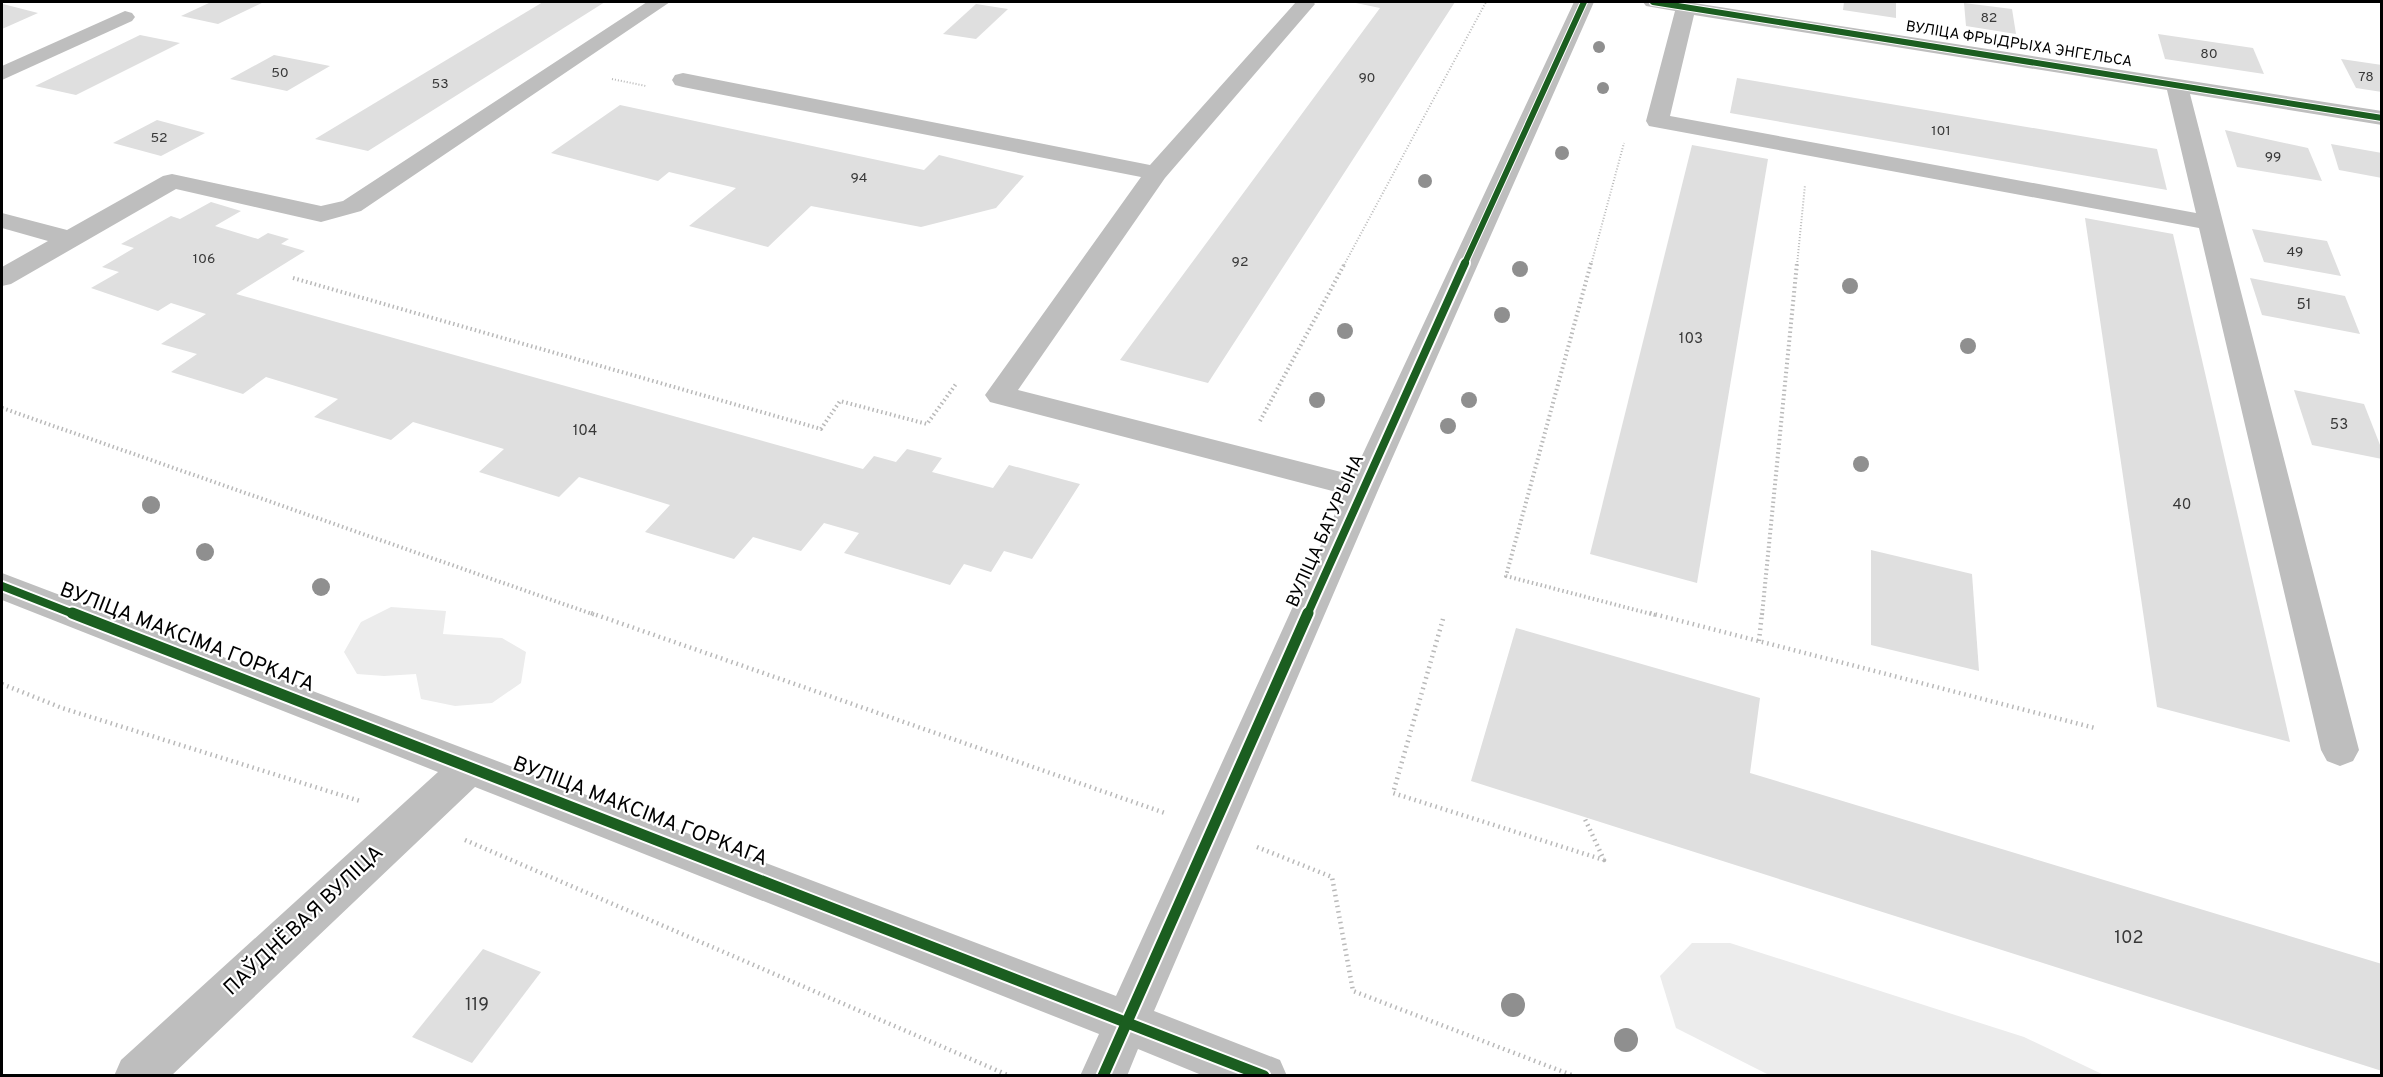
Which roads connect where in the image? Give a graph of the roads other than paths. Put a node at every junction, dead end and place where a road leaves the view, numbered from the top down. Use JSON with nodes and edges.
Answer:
{"nodes":[{"id":1,"x":660,"y":2,"type":"edge"},
{"id":2,"x":1584,"y":2,"type":"edge"},
{"id":3,"x":1653,"y":2,"type":"edge"},
{"id":4,"x":1305,"y":4,"type":"dead end"},
{"id":5,"x":1686,"y":7,"type":"junction"},
{"id":6,"x":125,"y":17,"type":"dead end"},
{"id":7,"x":2,"y":74,"type":"edge"},
{"id":8,"x":682,"y":81,"type":"dead end"},
{"id":9,"x":2177,"y":86,"type":"junction"},
{"id":10,"x":2382,"y":118,"type":"edge"},
{"id":11,"x":1156,"y":173,"type":"junction"},
{"id":12,"x":2,"y":220,"type":"edge"},
{"id":13,"x":2211,"y":223,"type":"junction"},
{"id":14,"x":70,"y":238,"type":"junction"},
{"id":15,"x":2,"y":278,"type":"edge"},
{"id":16,"x":1363,"y":488,"type":"junction"},
{"id":17,"x":2,"y":586,"type":"edge"},
{"id":18,"x":2340,"y":750,"type":"dead end"},
{"id":19,"x":471,"y":766,"type":"junction"},
{"id":20,"x":1127,"y":1021,"type":"junction"},
{"id":21,"x":137,"y":1076,"type":"edge"},
{"id":22,"x":1103,"y":1076,"type":"edge"},
{"id":23,"x":1264,"y":1076,"type":"edge"}],
"edges":[{"from":1,"to":14,"type":"street"},
{"from":2,"to":16,"type":"street","name":"ВУЛІЦА БАТУРЫНА"},
{"from":3,"to":5,"type":"street","name":"ВУЛІЦА ФРЫДРЫХА ЭНГЕЛЬСА"},
{"from":4,"to":11,"type":"street"},
{"from":5,"to":9,"type":"street","name":"ВУЛІЦА ФРЫДРЫХА ЭНГЕЛЬСА"},
{"from":5,"to":13,"type":"street"},
{"from":6,"to":7,"type":"street"},
{"from":8,"to":11,"type":"street"},
{"from":9,"to":10,"type":"street","name":"ВУЛІЦА ФРЫДРЫХА ЭНГЕЛЬСА"},
{"from":9,"to":13,"type":"street"},
{"from":11,"to":16,"type":"street"},
{"from":12,"to":14,"type":"street"},
{"from":13,"to":18,"type":"street"},
{"from":14,"to":15,"type":"street"},
{"from":16,"to":20,"type":"street","name":"ВУЛІЦА БАТУРЫНА"},
{"from":17,"to":19,"type":"street","name":"ВУЛІЦА МАКСІМА ГОРКАГА"},
{"from":19,"to":20,"type":"street","name":"ВУЛІЦА МАКСІМА ГОРКАГА"},
{"from":19,"to":21,"type":"street","name":"ПАЎДНЁВАЯ ВУЛІЦА"},
{"from":20,"to":22,"type":"street","name":"ВУЛІЦА БАТУРЫНА"},
{"from":20,"to":23,"type":"street","name":"ВУЛІЦА МАКСІМА ГОРКАГА"}]}
